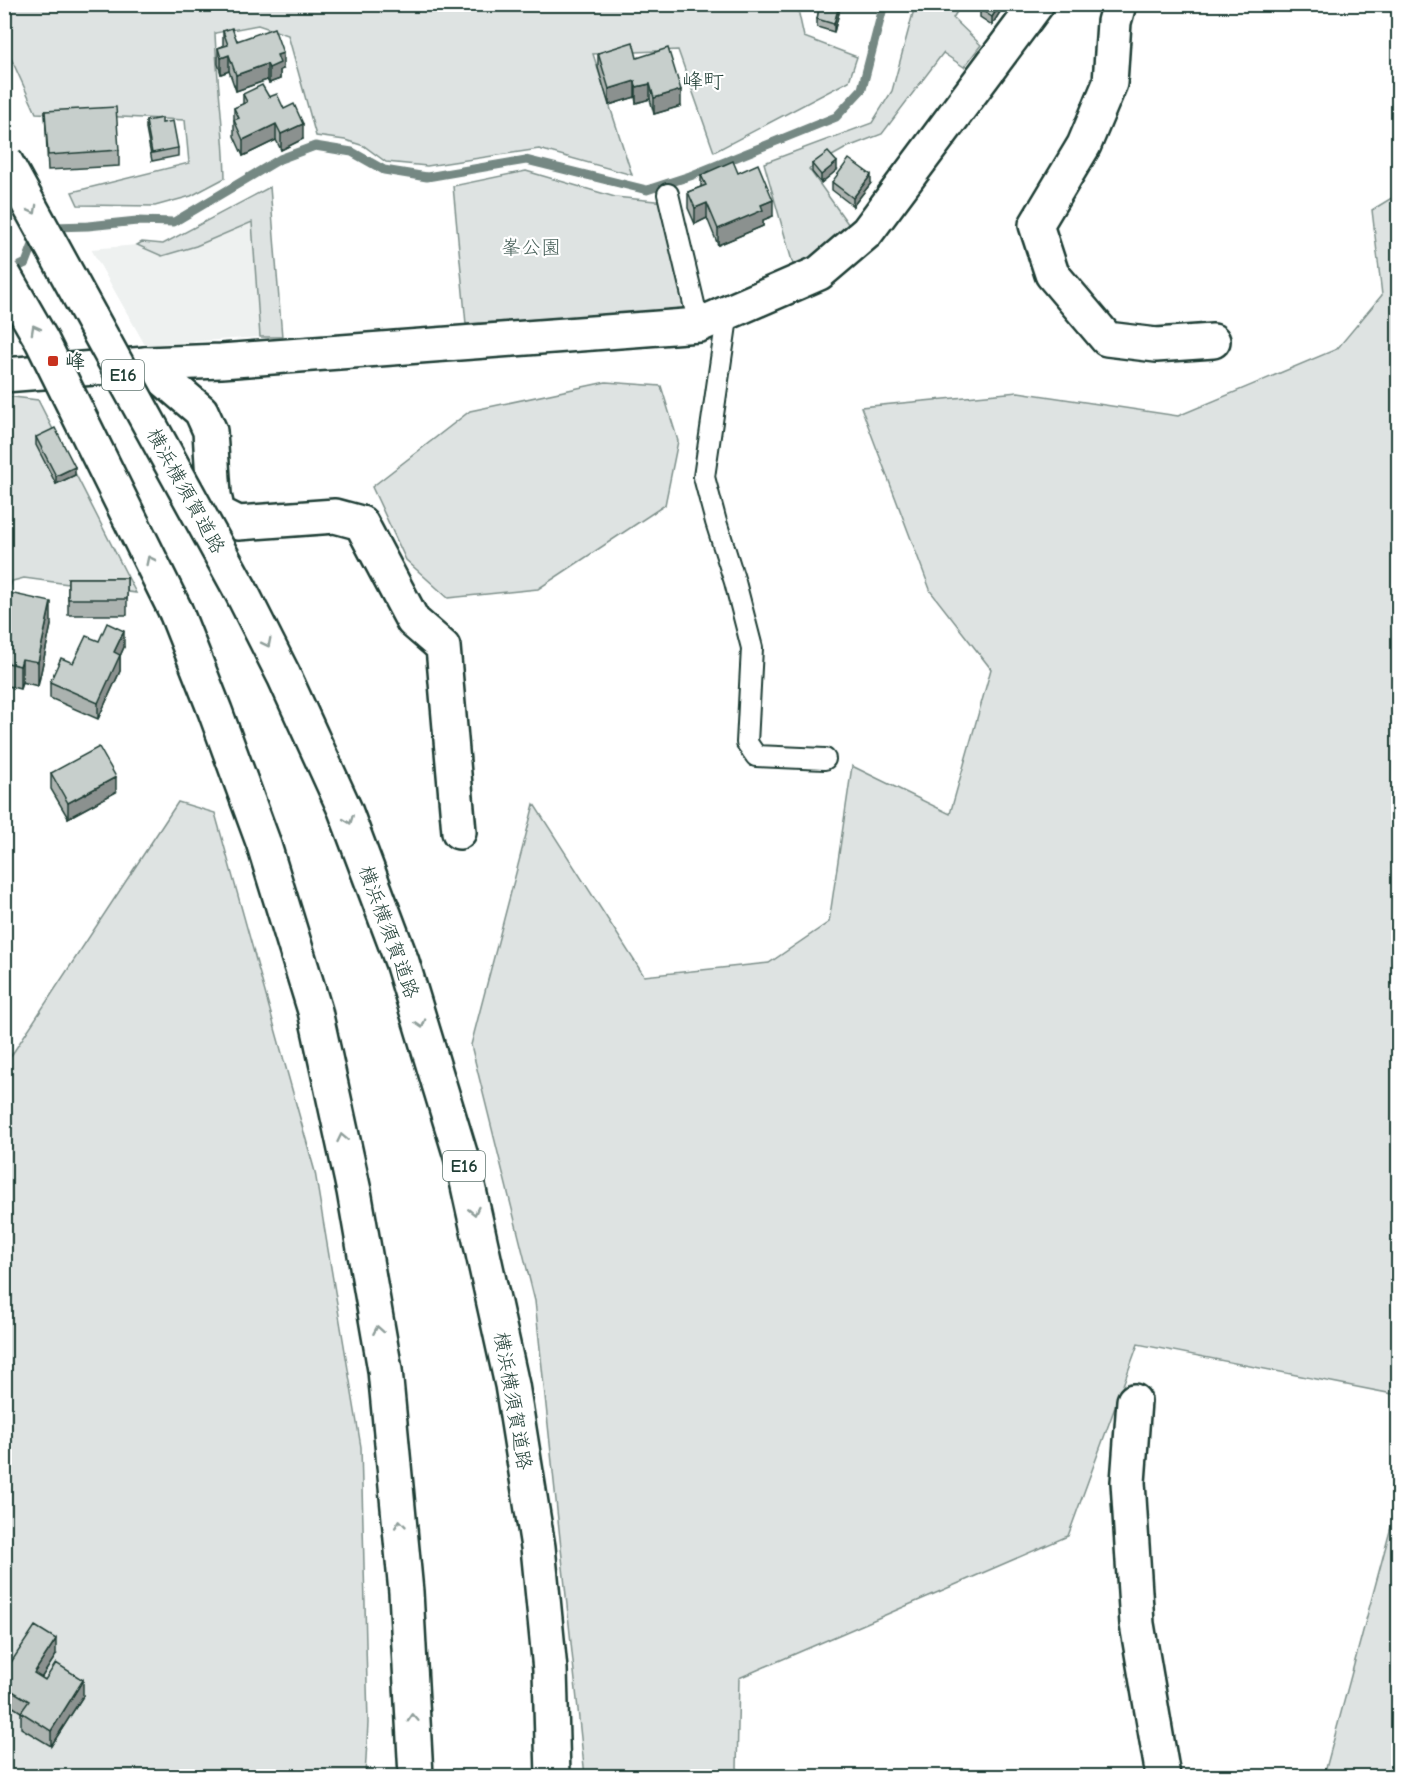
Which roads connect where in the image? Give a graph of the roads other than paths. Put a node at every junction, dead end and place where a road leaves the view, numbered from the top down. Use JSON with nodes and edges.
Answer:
{"nodes":[{"id":1,"x":1037,"y":4,"type":"edge"},
{"id":2,"x":1119,"y":4,"type":"edge"},
{"id":3,"x":4,"y":159,"type":"edge"},
{"id":4,"x":668,"y":194,"type":"dead end"},
{"id":5,"x":4,"y":275,"type":"edge"},
{"id":6,"x":728,"y":311,"type":"junction"},
{"id":7,"x":699,"y":325,"type":"junction"},
{"id":8,"x":1213,"y":341,"type":"dead end"},
{"id":9,"x":146,"y":364,"type":"junction"},
{"id":10,"x":4,"y":375,"type":"edge"},
{"id":11,"x":825,"y":759,"type":"dead end"},
{"id":12,"x":459,"y":832,"type":"dead end"},
{"id":13,"x":1134,"y":1401,"type":"dead end"},
{"id":14,"x":416,"y":1776,"type":"edge"},
{"id":15,"x":553,"y":1776,"type":"edge"},
{"id":16,"x":1163,"y":1776,"type":"edge"}],
"edges":[{"from":1,"to":6,"type":"main road"},
{"from":2,"to":8,"type":"main road"},
{"from":3,"to":15,"type":"main road","name":"横浜横須賀道路","number":"E16","one_way":true,"bridge":true},
{"from":4,"to":7,"type":"lane"},
{"from":14,"to":5,"type":"main road","one_way":true,"bridge":true},
{"from":6,"to":7,"type":"main road"},
{"from":6,"to":11,"type":"lane"},
{"from":7,"to":9,"type":"main road"},
{"from":9,"to":10,"type":"main road"},
{"from":9,"to":12,"type":"main road"},
{"from":13,"to":16,"type":"main road"}]}
